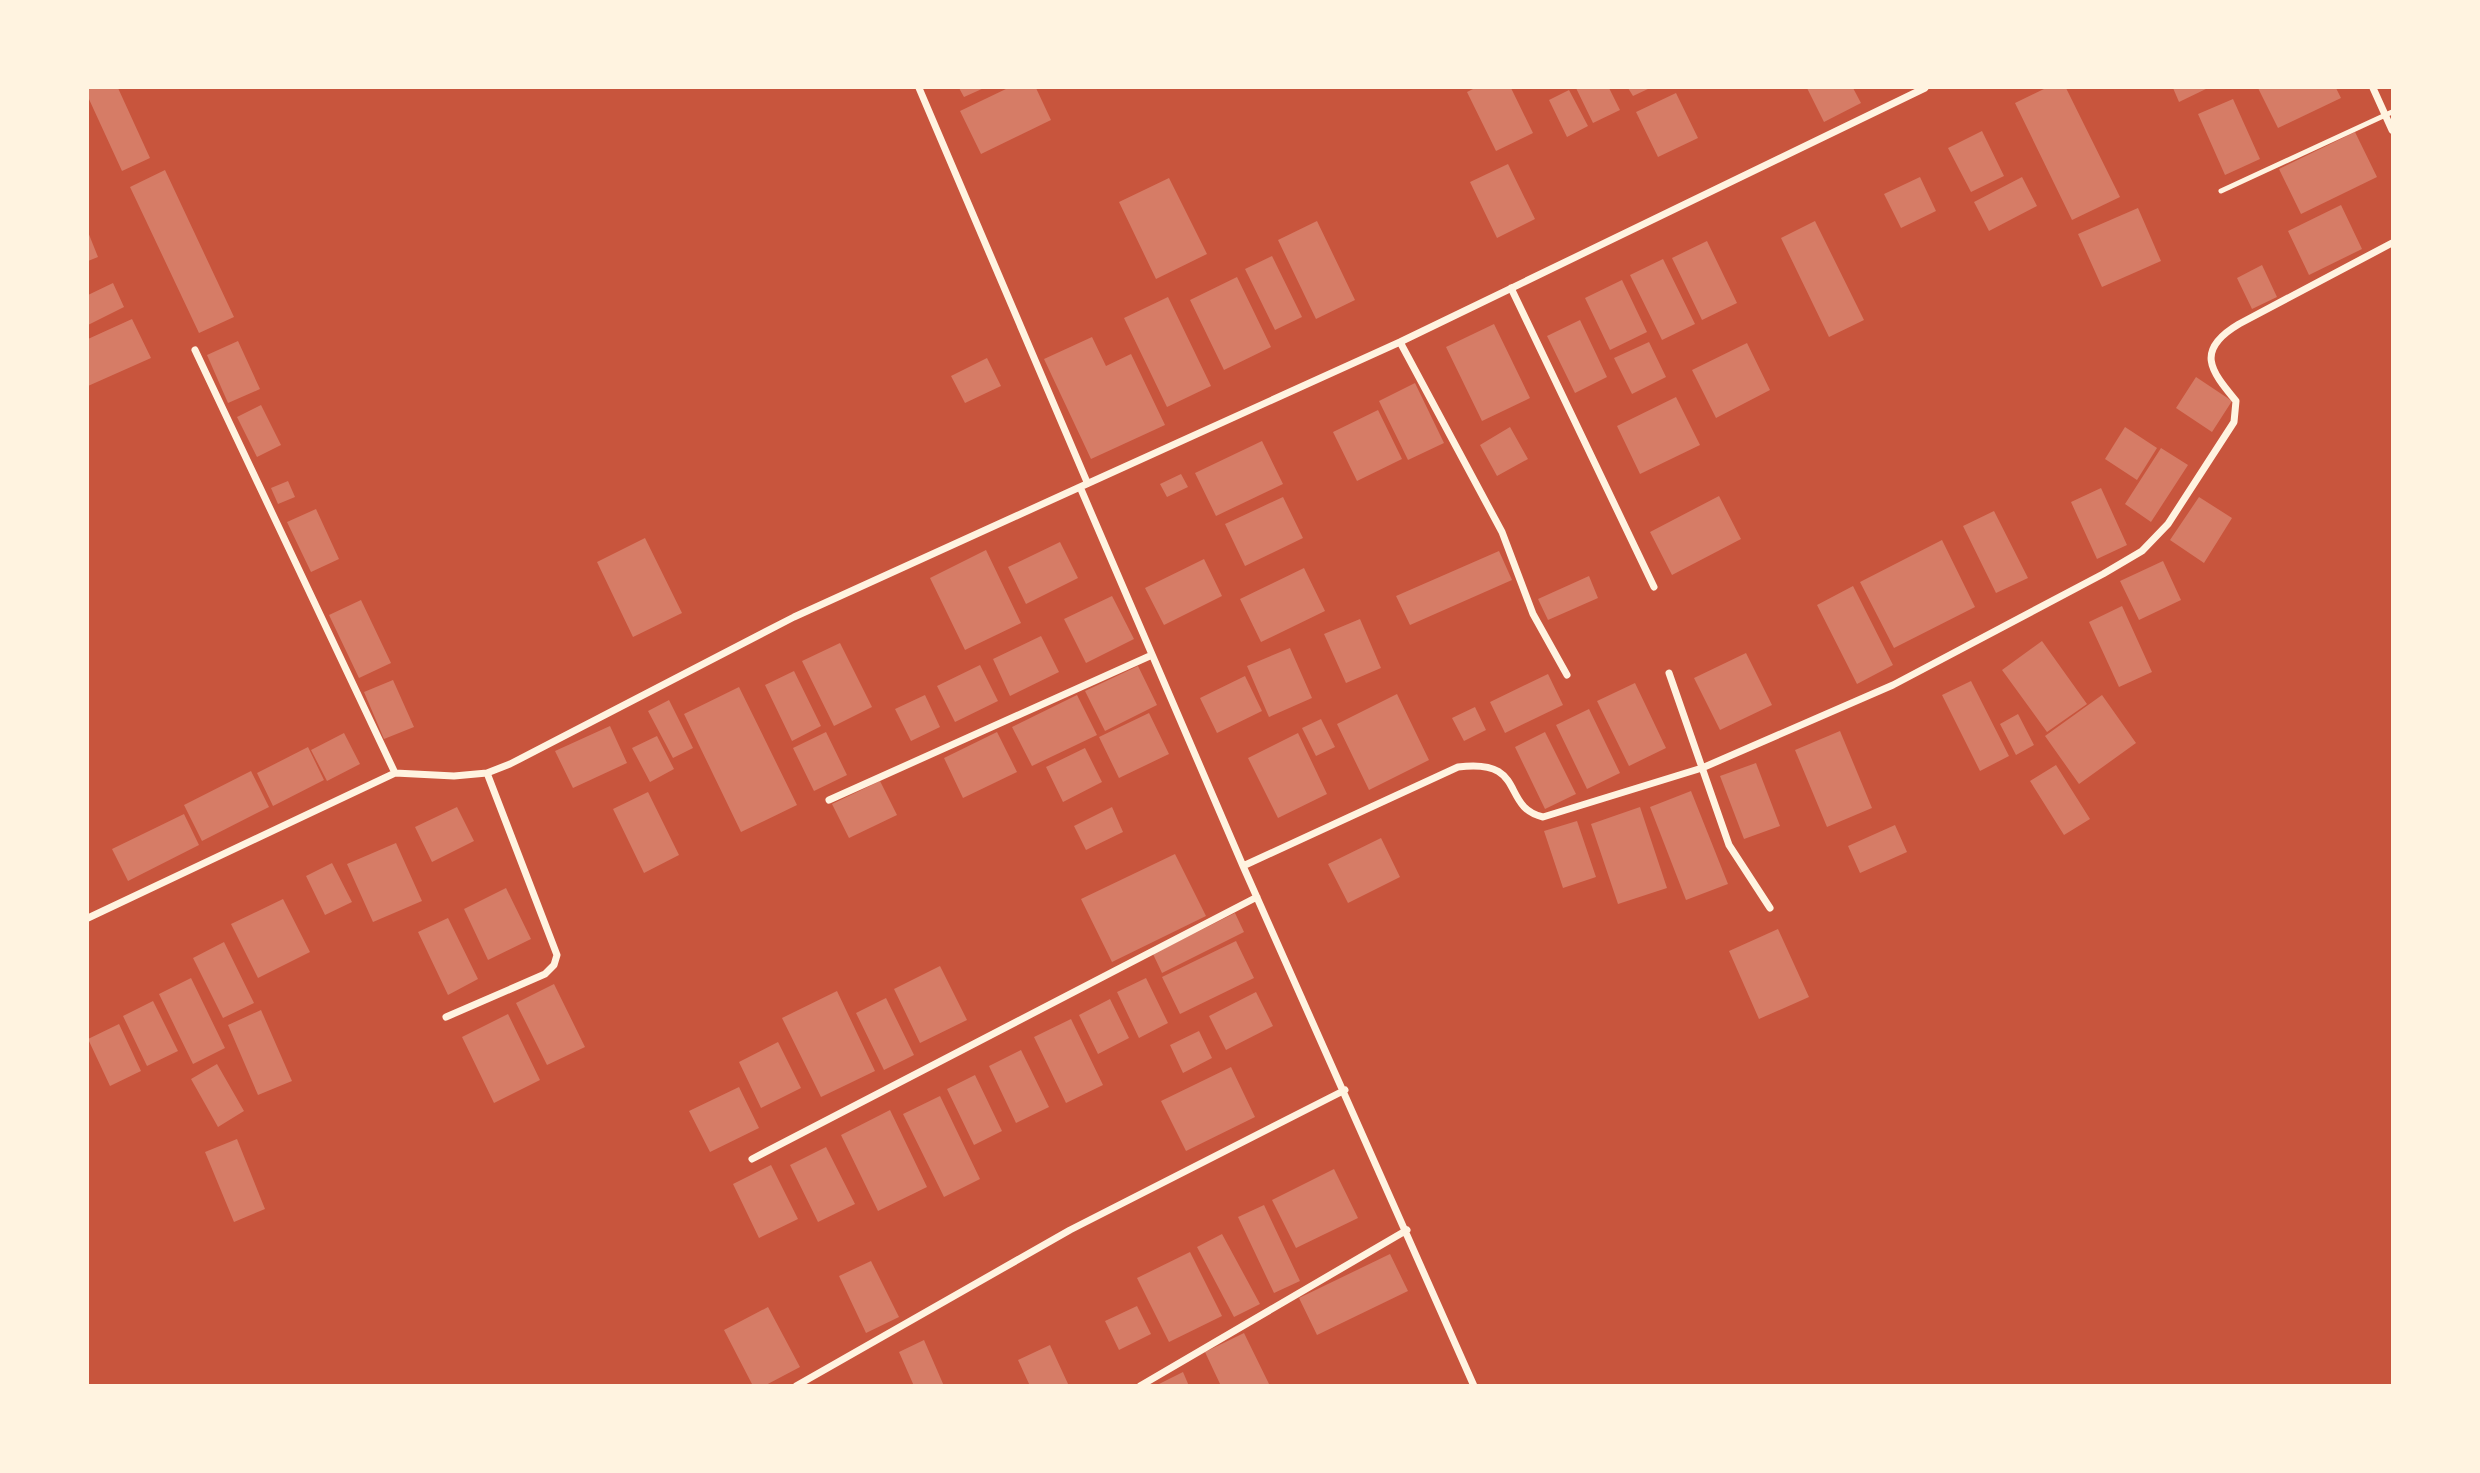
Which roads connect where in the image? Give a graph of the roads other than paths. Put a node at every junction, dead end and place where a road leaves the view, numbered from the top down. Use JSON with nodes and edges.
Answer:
{"nodes":[{"id":1,"x":919,"y":88,"type":"edge"},
{"id":2,"x":1925,"y":88,"type":"edge"},
{"id":3,"x":2373,"y":88,"type":"edge"},
{"id":4,"x":2389,"y":113,"type":"edge"},
{"id":5,"x":2392,"y":130,"type":"edge"},
{"id":6,"x":2221,"y":191,"type":"dead end"},
{"id":7,"x":2392,"y":243,"type":"edge"},
{"id":8,"x":1511,"y":288,"type":"junction"},
{"id":9,"x":1400,"y":342,"type":"junction"},
{"id":10,"x":195,"y":350,"type":"dead end"},
{"id":11,"x":1084,"y":484,"type":"junction"},
{"id":12,"x":1654,"y":587,"type":"dead end"},
{"id":13,"x":1153,"y":655,"type":"junction"},
{"id":14,"x":1669,"y":674,"type":"dead end"},
{"id":15,"x":1567,"y":675,"type":"dead end"},
{"id":16,"x":1702,"y":768,"type":"junction"},
{"id":17,"x":487,"y":773,"type":"junction"},
{"id":18,"x":395,"y":774,"type":"junction"},
{"id":19,"x":830,"y":800,"type":"dead end"},
{"id":20,"x":1244,"y":866,"type":"junction"},
{"id":21,"x":1257,"y":897,"type":"junction"},
{"id":22,"x":1770,"y":908,"type":"dead end"},
{"id":23,"x":88,"y":918,"type":"edge"},
{"id":24,"x":446,"y":1017,"type":"dead end"},
{"id":25,"x":1345,"y":1090,"type":"junction"},
{"id":26,"x":752,"y":1159,"type":"dead end"},
{"id":27,"x":1407,"y":1230,"type":"junction"},
{"id":28,"x":796,"y":1385,"type":"edge"},
{"id":29,"x":1140,"y":1385,"type":"edge"},
{"id":30,"x":1474,"y":1385,"type":"edge"}],
"edges":[{"from":1,"to":11,"type":"street"},
{"from":2,"to":8,"type":"street"},
{"from":3,"to":4,"type":"street"},
{"from":4,"to":5,"type":"street"},
{"from":4,"to":6,"type":"lane"},
{"from":7,"to":16,"type":"street"},
{"from":8,"to":9,"type":"street"},
{"from":8,"to":12,"type":"street"},
{"from":9,"to":11,"type":"street"},
{"from":9,"to":15,"type":"street"},
{"from":10,"to":18,"type":"street"},
{"from":11,"to":13,"type":"street"},
{"from":11,"to":17,"type":"street"},
{"from":13,"to":19,"type":"street"},
{"from":13,"to":20,"type":"street"},
{"from":14,"to":16,"type":"street"},
{"from":16,"to":20,"type":"street"},
{"from":16,"to":22,"type":"street"},
{"from":17,"to":18,"type":"street"},
{"from":17,"to":24,"type":"street"},
{"from":18,"to":23,"type":"street"},
{"from":20,"to":21,"type":"street"},
{"from":21,"to":25,"type":"street"},
{"from":21,"to":26,"type":"street"},
{"from":25,"to":27,"type":"street"},
{"from":25,"to":28,"type":"street"},
{"from":27,"to":29,"type":"street"},
{"from":27,"to":30,"type":"street"}]}
